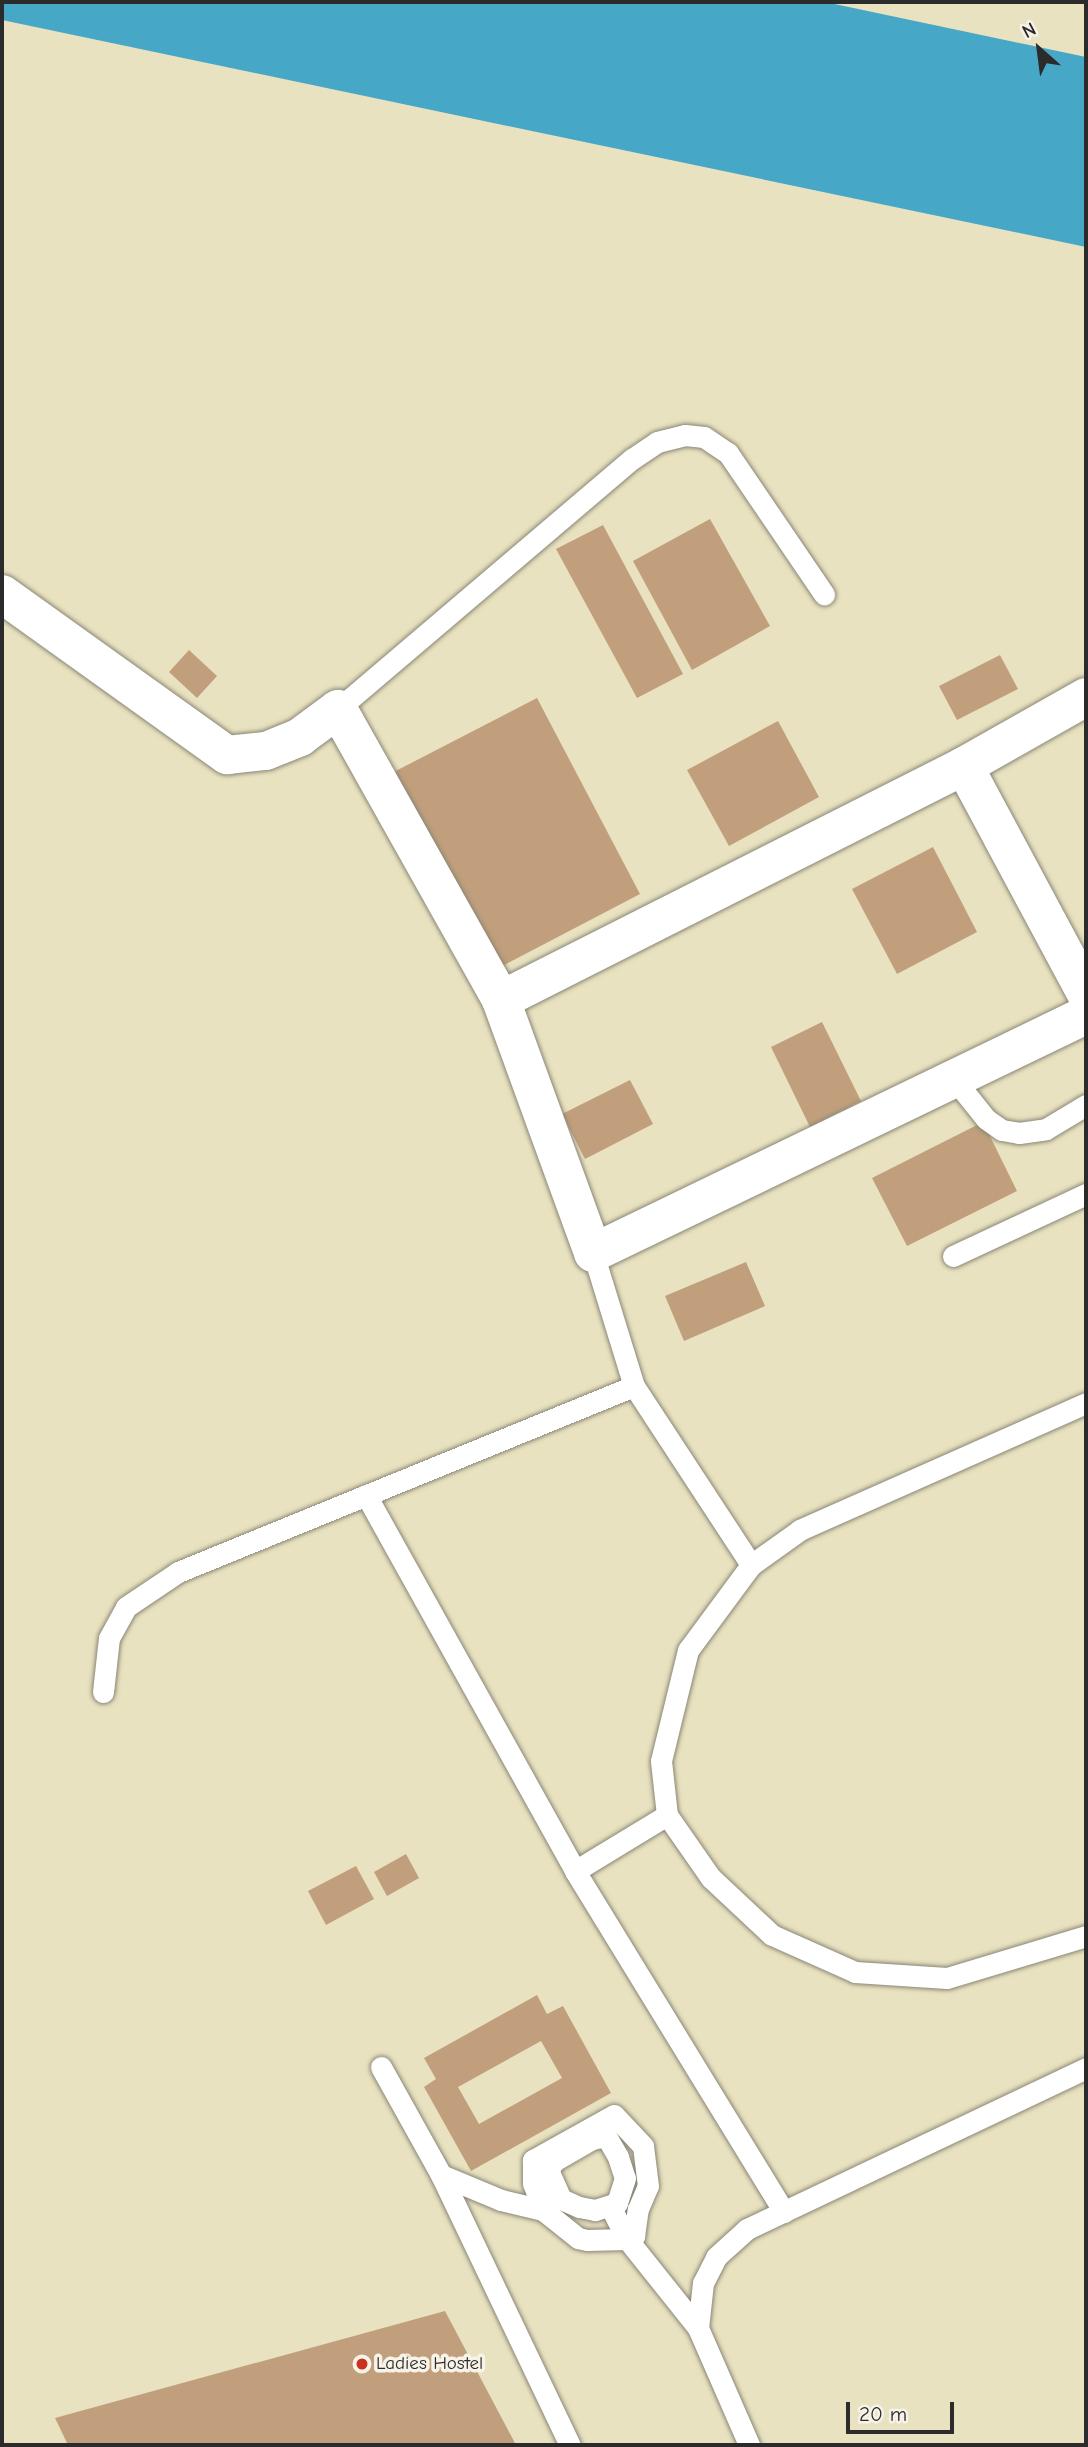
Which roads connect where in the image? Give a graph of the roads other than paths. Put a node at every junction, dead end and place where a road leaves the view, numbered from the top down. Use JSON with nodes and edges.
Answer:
{"nodes":[{"id":1,"x":2,"y":594,"type":"edge"},
{"id":2,"x":824,"y":594,"type":"dead end"},
{"id":3,"x":1086,"y":697,"type":"edge"},
{"id":4,"x":338,"y":709,"type":"junction"},
{"id":5,"x":964,"y":765,"type":"junction"},
{"id":6,"x":1086,"y":994,"type":"edge"},
{"id":7,"x":501,"y":1000,"type":"junction"},
{"id":8,"x":1086,"y":1015,"type":"edge"},
{"id":9,"x":954,"y":1079,"type":"junction"},
{"id":10,"x":1086,"y":1105,"type":"edge"},
{"id":11,"x":1086,"y":1194,"type":"edge"},
{"id":12,"x":593,"y":1253,"type":"junction"},
{"id":13,"x":953,"y":1256,"type":"dead end"},
{"id":14,"x":634,"y":1386,"type":"junction"},
{"id":15,"x":1086,"y":1403,"type":"edge"},
{"id":16,"x":366,"y":1495,"type":"junction"},
{"id":17,"x":751,"y":1565,"type":"junction"},
{"id":18,"x":103,"y":1692,"type":"dead end"},
{"id":19,"x":667,"y":1815,"type":"junction"},
{"id":20,"x":575,"y":1871,"type":"junction"},
{"id":21,"x":1086,"y":1936,"type":"edge"},
{"id":22,"x":381,"y":2067,"type":"dead end"},
{"id":23,"x":1086,"y":2068,"type":"edge"},
{"id":24,"x":441,"y":2175,"type":"junction"},
{"id":25,"x":610,"y":2207,"type":"dead end"},
{"id":26,"x":542,"y":2210,"type":"junction"},
{"id":27,"x":784,"y":2212,"type":"junction"},
{"id":28,"x":627,"y":2239,"type":"junction"},
{"id":29,"x":698,"y":2328,"type":"junction"},
{"id":30,"x":570,"y":2445,"type":"edge"},
{"id":31,"x":749,"y":2445,"type":"edge"}],
"edges":[{"from":1,"to":4,"type":"street"},
{"from":2,"to":4,"type":"lane"},
{"from":3,"to":5,"type":"street"},
{"from":4,"to":7,"type":"street"},
{"from":5,"to":6,"type":"street"},
{"from":5,"to":7,"type":"street"},
{"from":7,"to":12,"type":"street"},
{"from":8,"to":9,"type":"street"},
{"from":9,"to":10,"type":"lane"},
{"from":9,"to":12,"type":"street"},
{"from":11,"to":13,"type":"lane"},
{"from":12,"to":14,"type":"lane"},
{"from":14,"to":16,"type":"lane"},
{"from":14,"to":17,"type":"lane"},
{"from":15,"to":17,"type":"lane"},
{"from":16,"to":18,"type":"lane"},
{"from":16,"to":20,"type":"lane"},
{"from":17,"to":19,"type":"lane"},
{"from":19,"to":20,"type":"lane"},
{"from":19,"to":21,"type":"lane"},
{"from":20,"to":27,"type":"lane"},
{"from":22,"to":24,"type":"lane"},
{"from":23,"to":27,"type":"lane"},
{"from":24,"to":26,"type":"lane"},
{"from":24,"to":30,"type":"lane"},
{"from":25,"to":28,"type":"lane"},
{"from":26,"to":28,"type":"lane"},
{"from":26,"to":28,"type":"lane"},
{"from":27,"to":29,"type":"lane"},
{"from":28,"to":29,"type":"lane"},
{"from":29,"to":31,"type":"lane"}]}
